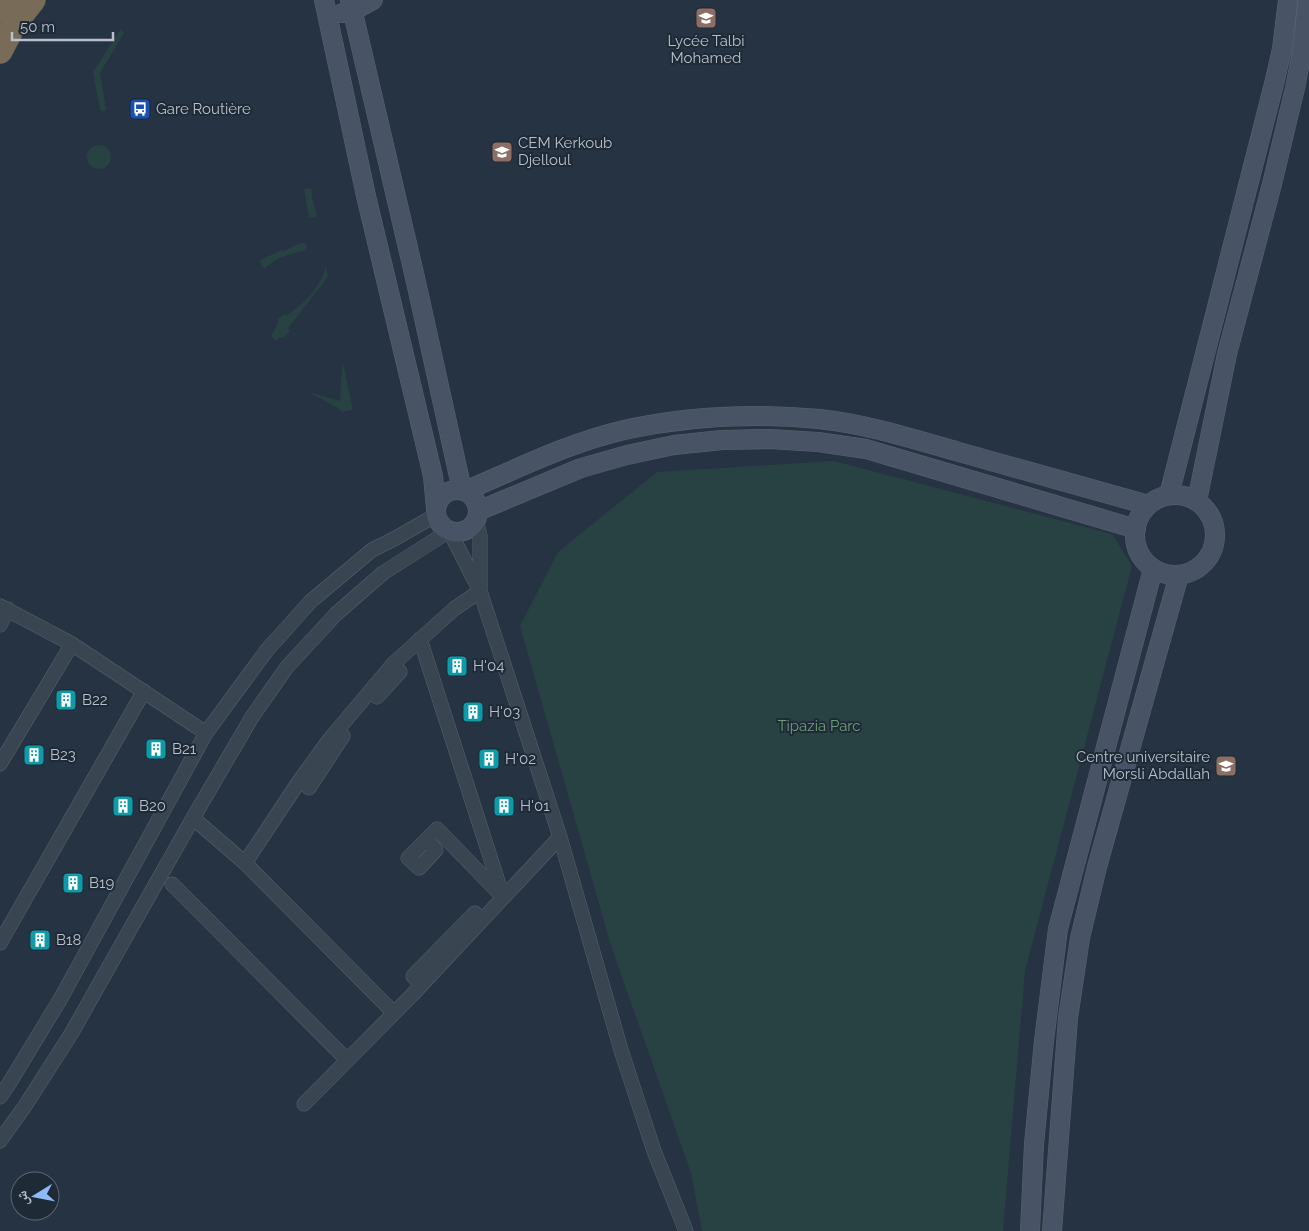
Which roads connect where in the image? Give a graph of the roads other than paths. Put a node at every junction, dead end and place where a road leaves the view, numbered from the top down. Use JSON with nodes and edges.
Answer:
{"nodes":[{"id":1,"x":6,"y":0,"type":"edge"},
{"id":2,"x":33,"y":0,"type":"edge"},
{"id":3,"x":373,"y":0,"type":"edge"},
{"id":4,"x":1288,"y":0,"type":"edge"},
{"id":5,"x":1308,"y":0,"type":"edge"},
{"id":6,"x":352,"y":5,"type":"edge"},
{"id":7,"x":326,"y":9,"type":"edge"},
{"id":8,"x":0,"y":10,"type":"edge"},
{"id":9,"x":0,"y":51,"type":"edge"},
{"id":10,"x":463,"y":491,"type":"junction"},
{"id":11,"x":1168,"y":495,"type":"junction"},
{"id":12,"x":1197,"y":501,"type":"junction"},
{"id":13,"x":1148,"y":505,"type":"junction"},
{"id":14,"x":436,"y":511,"type":"junction"},
{"id":15,"x":477,"y":515,"type":"junction"},
{"id":16,"x":1136,"y":529,"type":"junction"},
{"id":17,"x":449,"y":531,"type":"junction"},
{"id":18,"x":1153,"y":569,"type":"junction"},
{"id":19,"x":1179,"y":575,"type":"junction"},
{"id":20,"x":480,"y":591,"type":"junction"},
{"id":21,"x":4,"y":608,"type":"edge"},
{"id":22,"x":0,"y":625,"type":"edge"},
{"id":23,"x":420,"y":639,"type":"junction"},
{"id":24,"x":72,"y":644,"type":"junction"},
{"id":25,"x":144,"y":691,"type":"junction"},
{"id":26,"x":206,"y":733,"type":"junction"},
{"id":27,"x":0,"y":764,"type":"edge"},
{"id":28,"x":193,"y":818,"type":"junction"},
{"id":29,"x":560,"y":837,"type":"junction"},
{"id":30,"x":426,"y":840,"type":"dead end"},
{"id":31,"x":245,"y":863,"type":"junction"},
{"id":32,"x":172,"y":884,"type":"dead end"},
{"id":33,"x":503,"y":897,"type":"junction"},
{"id":34,"x":0,"y":943,"type":"edge"},
{"id":35,"x":394,"y":1013,"type":"junction"},
{"id":36,"x":347,"y":1060,"type":"junction"},
{"id":37,"x":0,"y":1097,"type":"edge"},
{"id":38,"x":304,"y":1104,"type":"dead end"},
{"id":39,"x":0,"y":1141,"type":"edge"},
{"id":40,"x":686,"y":1231,"type":"edge"},
{"id":41,"x":1030,"y":1231,"type":"edge"},
{"id":42,"x":1052,"y":1231,"type":"edge"}],
"edges":[{"from":1,"to":8,"type":"highway"},
{"from":2,"to":9,"type":"highway"},
{"from":3,"to":6,"type":"street"},
{"from":4,"to":11,"type":"street"},
{"from":5,"to":12,"type":"street"},
{"from":6,"to":7,"type":"street"},
{"from":6,"to":10,"type":"street"},
{"from":7,"to":14,"type":"street"},
{"from":10,"to":13,"type":"street"},
{"from":10,"to":14,"type":"street"},
{"from":10,"to":15,"type":"street"},
{"from":11,"to":12,"type":"street"},
{"from":11,"to":13,"type":"street"},
{"from":12,"to":19,"type":"street"},
{"from":13,"to":16,"type":"street"},
{"from":14,"to":17,"type":"street"},
{"from":14,"to":26,"type":"street"},
{"from":15,"to":16,"type":"street"},
{"from":15,"to":17,"type":"street"},
{"from":15,"to":20,"type":"street"},
{"from":16,"to":18,"type":"street"},
{"from":17,"to":20,"type":"street"},
{"from":17,"to":28,"type":"street"},
{"from":18,"to":19,"type":"street"},
{"from":18,"to":41,"type":"street"},
{"from":19,"to":42,"type":"street"},
{"from":20,"to":23,"type":"street"},
{"from":20,"to":29,"type":"street"},
{"from":21,"to":22,"type":"street"},
{"from":21,"to":24,"type":"street"},
{"from":23,"to":31,"type":"street"},
{"from":23,"to":33,"type":"street"},
{"from":24,"to":25,"type":"street"},
{"from":24,"to":27,"type":"street"},
{"from":25,"to":26,"type":"street"},
{"from":25,"to":34,"type":"street"},
{"from":26,"to":37,"type":"street"},
{"from":28,"to":31,"type":"street"},
{"from":28,"to":39,"type":"street"},
{"from":29,"to":33,"type":"street"},
{"from":29,"to":40,"type":"street"},
{"from":30,"to":33,"type":"street"},
{"from":31,"to":35,"type":"street"},
{"from":32,"to":36,"type":"street"},
{"from":33,"to":35,"type":"street"},
{"from":35,"to":36,"type":"street"},
{"from":36,"to":38,"type":"street"}]}
